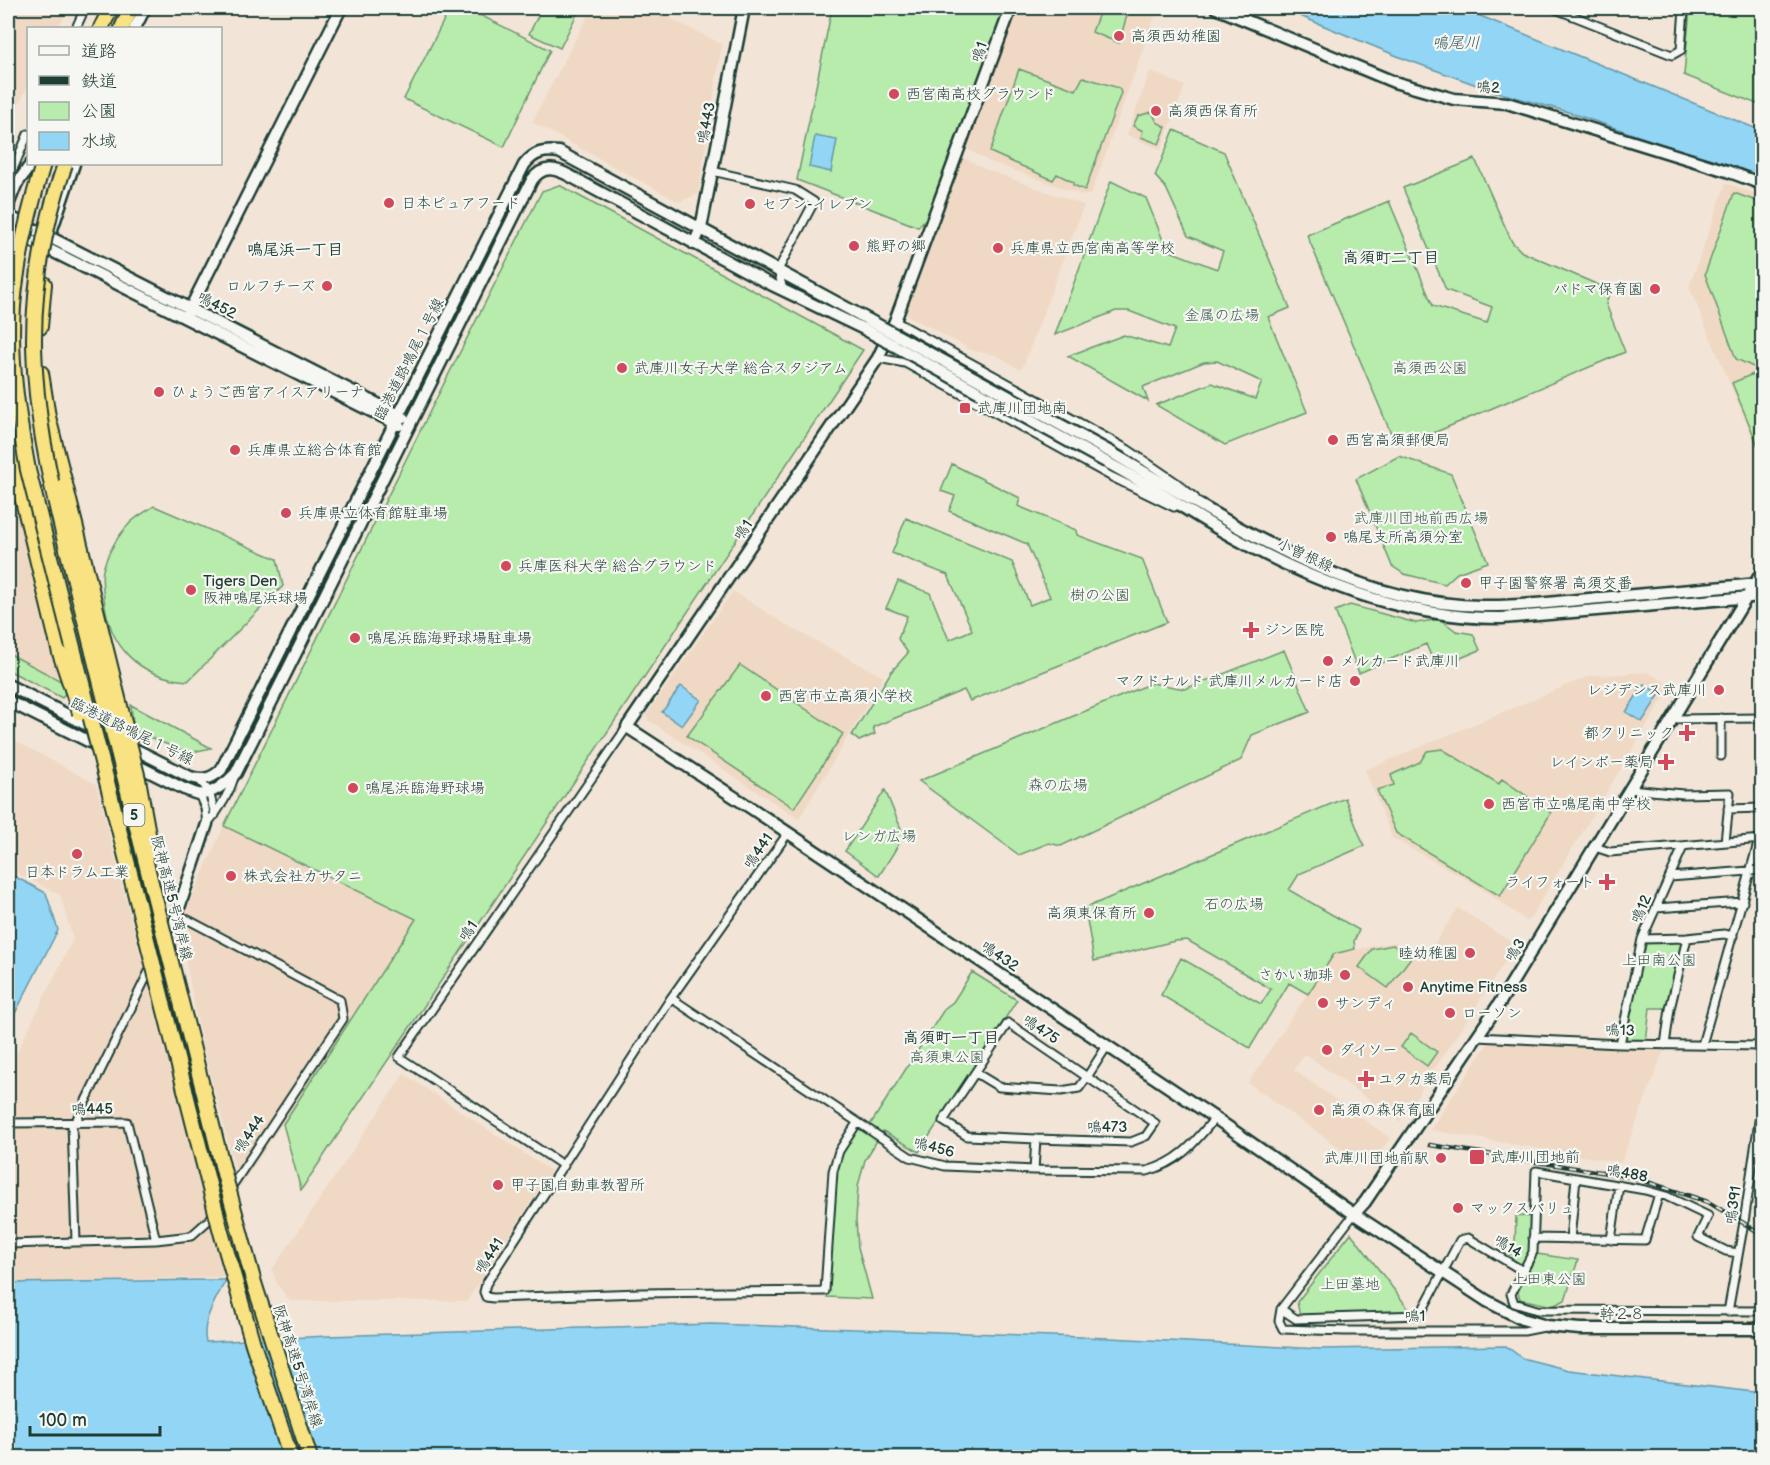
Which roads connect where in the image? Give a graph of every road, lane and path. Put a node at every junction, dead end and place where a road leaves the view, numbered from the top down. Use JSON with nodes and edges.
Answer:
{"nodes":[{"id":1,"x":85,"y":8,"type":"edge"},
{"id":2,"x":111,"y":8,"type":"edge"},
{"id":3,"x":131,"y":8,"type":"edge"},
{"id":4,"x":145,"y":8,"type":"edge"},
{"id":5,"x":341,"y":8,"type":"edge"},
{"id":6,"x":744,"y":8,"type":"edge"},
{"id":7,"x":1011,"y":8,"type":"edge"},
{"id":8,"x":1216,"y":8,"type":"edge"},
{"id":9,"x":1553,"y":8,"type":"edge"},
{"id":10,"x":1684,"y":8,"type":"edge"},
{"id":11,"x":76,"y":27,"type":"edge"},
{"id":12,"x":102,"y":27,"type":"edge"},
{"id":13,"x":122,"y":27,"type":"edge"},
{"id":14,"x":136,"y":27,"type":"edge"},
{"id":15,"x":27,"y":136,"type":"edge"},
{"id":16,"x":30,"y":165,"type":"edge"},
{"id":17,"x":43,"y":165,"type":"edge"},
{"id":18,"x":65,"y":165,"type":"edge"},
{"id":19,"x":74,"y":165,"type":"edge"},
{"id":20,"x":712,"y":171,"type":"junction"},
{"id":21,"x":8,"y":181,"type":"edge"},
{"id":22,"x":1762,"y":184,"type":"edge"},
{"id":23,"x":8,"y":205,"type":"edge"},
{"id":24,"x":8,"y":216,"type":"edge"},
{"id":25,"x":700,"y":228,"type":"junction"},
{"id":26,"x":8,"y":229,"type":"edge"},
{"id":27,"x":48,"y":243,"type":"junction"},
{"id":28,"x":694,"y":244,"type":"junction"},
{"id":29,"x":778,"y":270,"type":"junction"},
{"id":30,"x":783,"y":290,"type":"junction"},
{"id":31,"x":188,"y":313,"type":"junction"},
{"id":32,"x":895,"y":321,"type":"junction"},
{"id":33,"x":866,"y":325,"type":"junction"},
{"id":34,"x":878,"y":358,"type":"junction"},
{"id":35,"x":396,"y":418,"type":"junction"},
{"id":36,"x":8,"y":426,"type":"edge"},
{"id":37,"x":410,"y":426,"type":"junction"},
{"id":38,"x":1109,"y":457,"type":"junction"},
{"id":39,"x":1205,"y":507,"type":"junction"},
{"id":40,"x":1217,"y":528,"type":"junction"},
{"id":41,"x":1762,"y":572,"type":"edge"},
{"id":42,"x":1759,"y":584,"type":"edge"},
{"id":43,"x":1762,"y":596,"type":"edge"},
{"id":44,"x":1747,"y":597,"type":"junction"},
{"id":45,"x":8,"y":685,"type":"edge"},
{"id":46,"x":8,"y":701,"type":"edge"},
{"id":47,"x":1721,"y":718,"type":"junction"},
{"id":48,"x":1762,"y":718,"type":"edge"},
{"id":49,"x":1671,"y":719,"type":"junction"},
{"id":50,"x":627,"y":727,"type":"junction"},
{"id":51,"x":1721,"y":756,"type":"dead end"},
{"id":52,"x":236,"y":773,"type":"junction"},
{"id":53,"x":198,"y":779,"type":"junction"},
{"id":54,"x":1630,"y":789,"type":"junction"},
{"id":55,"x":204,"y":793,"type":"junction"},
{"id":56,"x":1762,"y":808,"type":"edge"},
{"id":57,"x":1728,"y":809,"type":"junction"},
{"id":58,"x":114,"y":812,"type":"junction"},
{"id":59,"x":215,"y":815,"type":"junction"},
{"id":60,"x":207,"y":824,"type":"junction"},
{"id":61,"x":788,"y":832,"type":"junction"},
{"id":62,"x":1761,"y":839,"type":"edge"},
{"id":63,"x":1725,"y":842,"type":"junction"},
{"id":64,"x":1595,"y":847,"type":"junction"},
{"id":65,"x":1683,"y":847,"type":"junction"},
{"id":66,"x":1751,"y":870,"type":"junction"},
{"id":67,"x":1762,"y":870,"type":"edge"},
{"id":68,"x":1670,"y":877,"type":"junction"},
{"id":69,"x":1743,"y":902,"type":"junction"},
{"id":70,"x":1656,"y":908,"type":"junction"},
{"id":71,"x":177,"y":914,"type":"junction"},
{"id":72,"x":1733,"y":936,"type":"junction"},
{"id":73,"x":1687,"y":938,"type":"junction"},
{"id":74,"x":1642,"y":939,"type":"junction"},
{"id":75,"x":672,"y":998,"type":"junction"},
{"id":76,"x":190,"y":1035,"type":"junction"},
{"id":77,"x":1477,"y":1037,"type":"junction"},
{"id":78,"x":1620,"y":1044,"type":"junction"},
{"id":79,"x":1665,"y":1045,"type":"junction"},
{"id":80,"x":1702,"y":1045,"type":"junction"},
{"id":81,"x":1107,"y":1046,"type":"junction"},
{"id":82,"x":1762,"y":1046,"type":"edge"},
{"id":83,"x":976,"y":1072,"type":"junction"},
{"id":84,"x":1088,"y":1077,"type":"junction"},
{"id":85,"x":1762,"y":1101,"type":"edge"},
{"id":86,"x":1215,"y":1118,"type":"junction"},
{"id":87,"x":8,"y":1123,"type":"edge"},
{"id":88,"x":73,"y":1123,"type":"junction"},
{"id":89,"x":857,"y":1123,"type":"junction"},
{"id":90,"x":1035,"y":1139,"type":"junction"},
{"id":91,"x":564,"y":1166,"type":"junction"},
{"id":92,"x":1034,"y":1170,"type":"junction"},
{"id":93,"x":1576,"y":1178,"type":"junction"},
{"id":94,"x":1619,"y":1185,"type":"junction"},
{"id":95,"x":1659,"y":1194,"type":"junction"},
{"id":96,"x":1354,"y":1214,"type":"junction"},
{"id":97,"x":1533,"y":1238,"type":"junction"},
{"id":98,"x":1569,"y":1239,"type":"junction"},
{"id":99,"x":156,"y":1240,"type":"junction"},
{"id":100,"x":1611,"y":1240,"type":"junction"},
{"id":101,"x":76,"y":1242,"type":"junction"},
{"id":102,"x":8,"y":1244,"type":"edge"},
{"id":103,"x":1738,"y":1253,"type":"junction"},
{"id":104,"x":1523,"y":1271,"type":"junction"},
{"id":105,"x":1442,"y":1273,"type":"junction"},
{"id":106,"x":1281,"y":1309,"type":"junction"},
{"id":107,"x":1762,"y":1311,"type":"edge"},
{"id":108,"x":1728,"y":1312,"type":"junction"},
{"id":109,"x":1546,"y":1326,"type":"junction"},
{"id":110,"x":1762,"y":1329,"type":"edge"},
{"id":111,"x":291,"y":1458,"type":"edge"},
{"id":112,"x":310,"y":1458,"type":"edge"}],
"edges":[{"from":1,"to":11,"type":"street"},
{"from":2,"to":12,"type":"highway"},
{"from":3,"to":13,"type":"highway"},
{"from":4,"to":14,"type":"street"},
{"from":5,"to":31,"type":"street"},
{"from":6,"to":20,"type":"street","name":"鳴443"},
{"from":7,"to":32,"type":"street","name":"鳴1"},
{"from":8,"to":22,"type":"street","name":"鳴2"},
{"from":9,"to":10,"type":"street"},
{"from":15,"to":21,"type":"street"},
{"from":16,"to":23,"type":"street"},
{"from":17,"to":58,"type":"highway","number":"5","bridge":true},
{"from":18,"to":76,"type":"highway","name":"阪神高速5号湾岸線","number":"5","bridge":true},
{"from":19,"to":27,"type":"street"},
{"from":20,"to":25,"type":"street","name":"鳴443"},
{"from":20,"to":29,"type":"street"},
{"from":24,"to":27,"type":"street","name":"鳴452"},
{"from":25,"to":28,"type":"street","name":"鳴443"},
{"from":25,"to":29,"type":"street","name":"臨港道路鳴尾１号線"},
{"from":25,"to":35,"type":"street","name":"臨港道路鳴尾１号線"},
{"from":26,"to":27,"type":"street","name":"鳴452"},
{"from":27,"to":31,"type":"street","name":"鳴452"},
{"from":27,"to":76,"type":"highway","number":"5","bridge":true},
{"from":28,"to":30,"type":"street","name":"臨港道路鳴尾１号線"},
{"from":28,"to":37,"type":"street","name":"臨港道路鳴尾１号線"},
{"from":29,"to":30,"type":"street"},
{"from":29,"to":33,"type":"street","name":"臨港道路鳴尾１号線"},
{"from":30,"to":33,"type":"street","name":"臨港道路鳴尾１号線"},
{"from":31,"to":35,"type":"street","name":"鳴452"},
{"from":32,"to":34,"type":"street","name":"鳴1"},
{"from":32,"to":39,"type":"street","name":"小曽根線"},
{"from":33,"to":38,"type":"street","bridge":true},
{"from":34,"to":40,"type":"street","name":"小曽根線"},
{"from":34,"to":50,"type":"street","name":"鳴1"},
{"from":35,"to":37,"type":"street","name":"鳴452"},
{"from":35,"to":53,"type":"street","name":"臨港道路鳴尾１号線"},
{"from":36,"to":58,"type":"highway","number":"5","bridge":true},
{"from":37,"to":52,"type":"street","name":"臨港道路鳴尾１号線"},
{"from":38,"to":39,"type":"street"},
{"from":38,"to":40,"type":"street"},
{"from":39,"to":42,"type":"street","name":"小曽根線"},
{"from":40,"to":44,"type":"street","name":"小曽根線"},
{"from":41,"to":42,"type":"street","name":"鳴3"},
{"from":42,"to":44,"type":"street","name":"鳴3"},
{"from":43,"to":44,"type":"street","name":"小曽根線"},
{"from":44,"to":49,"type":"street","name":"鳴3"},
{"from":45,"to":53,"type":"street","name":"臨港道路鳴尾１号線"},
{"from":46,"to":55,"type":"street","name":"臨港道路鳴尾１号線"},
{"from":47,"to":48,"type":"street"},
{"from":47,"to":49,"type":"street"},
{"from":47,"to":51,"type":"street"},
{"from":49,"to":54,"type":"street","name":"鳴3"},
{"from":50,"to":61,"type":"street","name":"鳴432"},
{"from":50,"to":91,"type":"street","name":"鳴1"},
{"from":52,"to":55,"type":"street","name":"臨港道路鳴尾１号線"},
{"from":52,"to":59,"type":"street"},
{"from":53,"to":55,"type":"street"},
{"from":54,"to":57,"type":"street"},
{"from":54,"to":64,"type":"street","name":"鳴3"},
{"from":55,"to":59,"type":"street"},
{"from":55,"to":60,"type":"street"},
{"from":56,"to":57,"type":"street"},
{"from":57,"to":63,"type":"street"},
{"from":58,"to":111,"type":"highway","number":"5","bridge":true},
{"from":59,"to":60,"type":"street"},
{"from":60,"to":71,"type":"street"},
{"from":61,"to":75,"type":"street","name":"鳴441"},
{"from":61,"to":81,"type":"street","name":"鳴432"},
{"from":62,"to":63,"type":"street"},
{"from":62,"to":66,"type":"street"},
{"from":63,"to":65,"type":"street"},
{"from":64,"to":65,"type":"street"},
{"from":64,"to":77,"type":"street","name":"鳴3"},
{"from":65,"to":68,"type":"street","name":"鳴12"},
{"from":66,"to":67,"type":"street"},
{"from":66,"to":68,"type":"street"},
{"from":66,"to":69,"type":"street"},
{"from":68,"to":70,"type":"street","name":"鳴12"},
{"from":69,"to":70,"type":"street"},
{"from":69,"to":72,"type":"street"},
{"from":70,"to":74,"type":"street","name":"鳴12"},
{"from":71,"to":88,"type":"street"},
{"from":71,"to":99,"type":"street","name":"鳴444"},
{"from":72,"to":73,"type":"street","name":"鳴12"},
{"from":72,"to":80,"type":"street"},
{"from":73,"to":74,"type":"street","name":"鳴12"},
{"from":73,"to":79,"type":"street"},
{"from":74,"to":78,"type":"street"},
{"from":75,"to":89,"type":"street","name":"鳴456"},
{"from":75,"to":91,"type":"street","name":"鳴441"},
{"from":76,"to":112,"type":"highway","name":"阪神高速5号湾岸線","number":"5","bridge":true},
{"from":77,"to":78,"type":"street","name":"鳴13"},
{"from":77,"to":96,"type":"street","name":"鳴3"},
{"from":78,"to":79,"type":"street","name":"鳴13"},
{"from":79,"to":80,"type":"street","name":"鳴13"},
{"from":80,"to":82,"type":"street","name":"鳴13"},
{"from":81,"to":84,"type":"street"},
{"from":81,"to":86,"type":"street","name":"鳴432"},
{"from":83,"to":84,"type":"street"},
{"from":83,"to":84,"type":"street","name":"鳴475"},
{"from":83,"to":90,"type":"street","name":"鳴475"},
{"from":84,"to":90,"type":"street","name":"鳴473"},
{"from":85,"to":103,"type":"street","name":"鳴391"},
{"from":86,"to":92,"type":"street","name":"鳴456"},
{"from":86,"to":96,"type":"street","name":"鳴432"},
{"from":87,"to":88,"type":"street","name":"鳴445"},
{"from":88,"to":99,"type":"street","name":"鳴445"},
{"from":88,"to":101,"type":"street"},
{"from":89,"to":91,"type":"street","name":"鳴441"},
{"from":89,"to":92,"type":"street","name":"鳴456"},
{"from":90,"to":92,"type":"street"},
{"from":93,"to":94,"type":"street","name":"鳴488"},
{"from":93,"to":97,"type":"street","name":"鳴488"},
{"from":93,"to":98,"type":"street"},
{"from":94,"to":95,"type":"street","name":"鳴488"},
{"from":94,"to":100,"type":"street"},
{"from":95,"to":100,"type":"street"},
{"from":95,"to":103,"type":"street","name":"鳴488"},
{"from":96,"to":105,"type":"street","name":"鳴432"},
{"from":96,"to":106,"type":"street","name":"鳴3"},
{"from":97,"to":98,"type":"street"},
{"from":97,"to":104,"type":"street","name":"鳴488"},
{"from":98,"to":100,"type":"street"},
{"from":99,"to":101,"type":"street","name":"鳴444"},
{"from":101,"to":102,"type":"street"},
{"from":103,"to":108,"type":"street","name":"鳴391"},
{"from":104,"to":105,"type":"street","name":"鳴14"},
{"from":104,"to":108,"type":"street","name":"鳴14"},
{"from":105,"to":106,"type":"street","name":"鳴14"},
{"from":105,"to":109,"type":"street","name":"幹２８"},
{"from":106,"to":109,"type":"street","name":"鳴1"},
{"from":107,"to":108,"type":"street","name":"鳴14"},
{"from":109,"to":110,"type":"street","name":"幹２８"}]}
